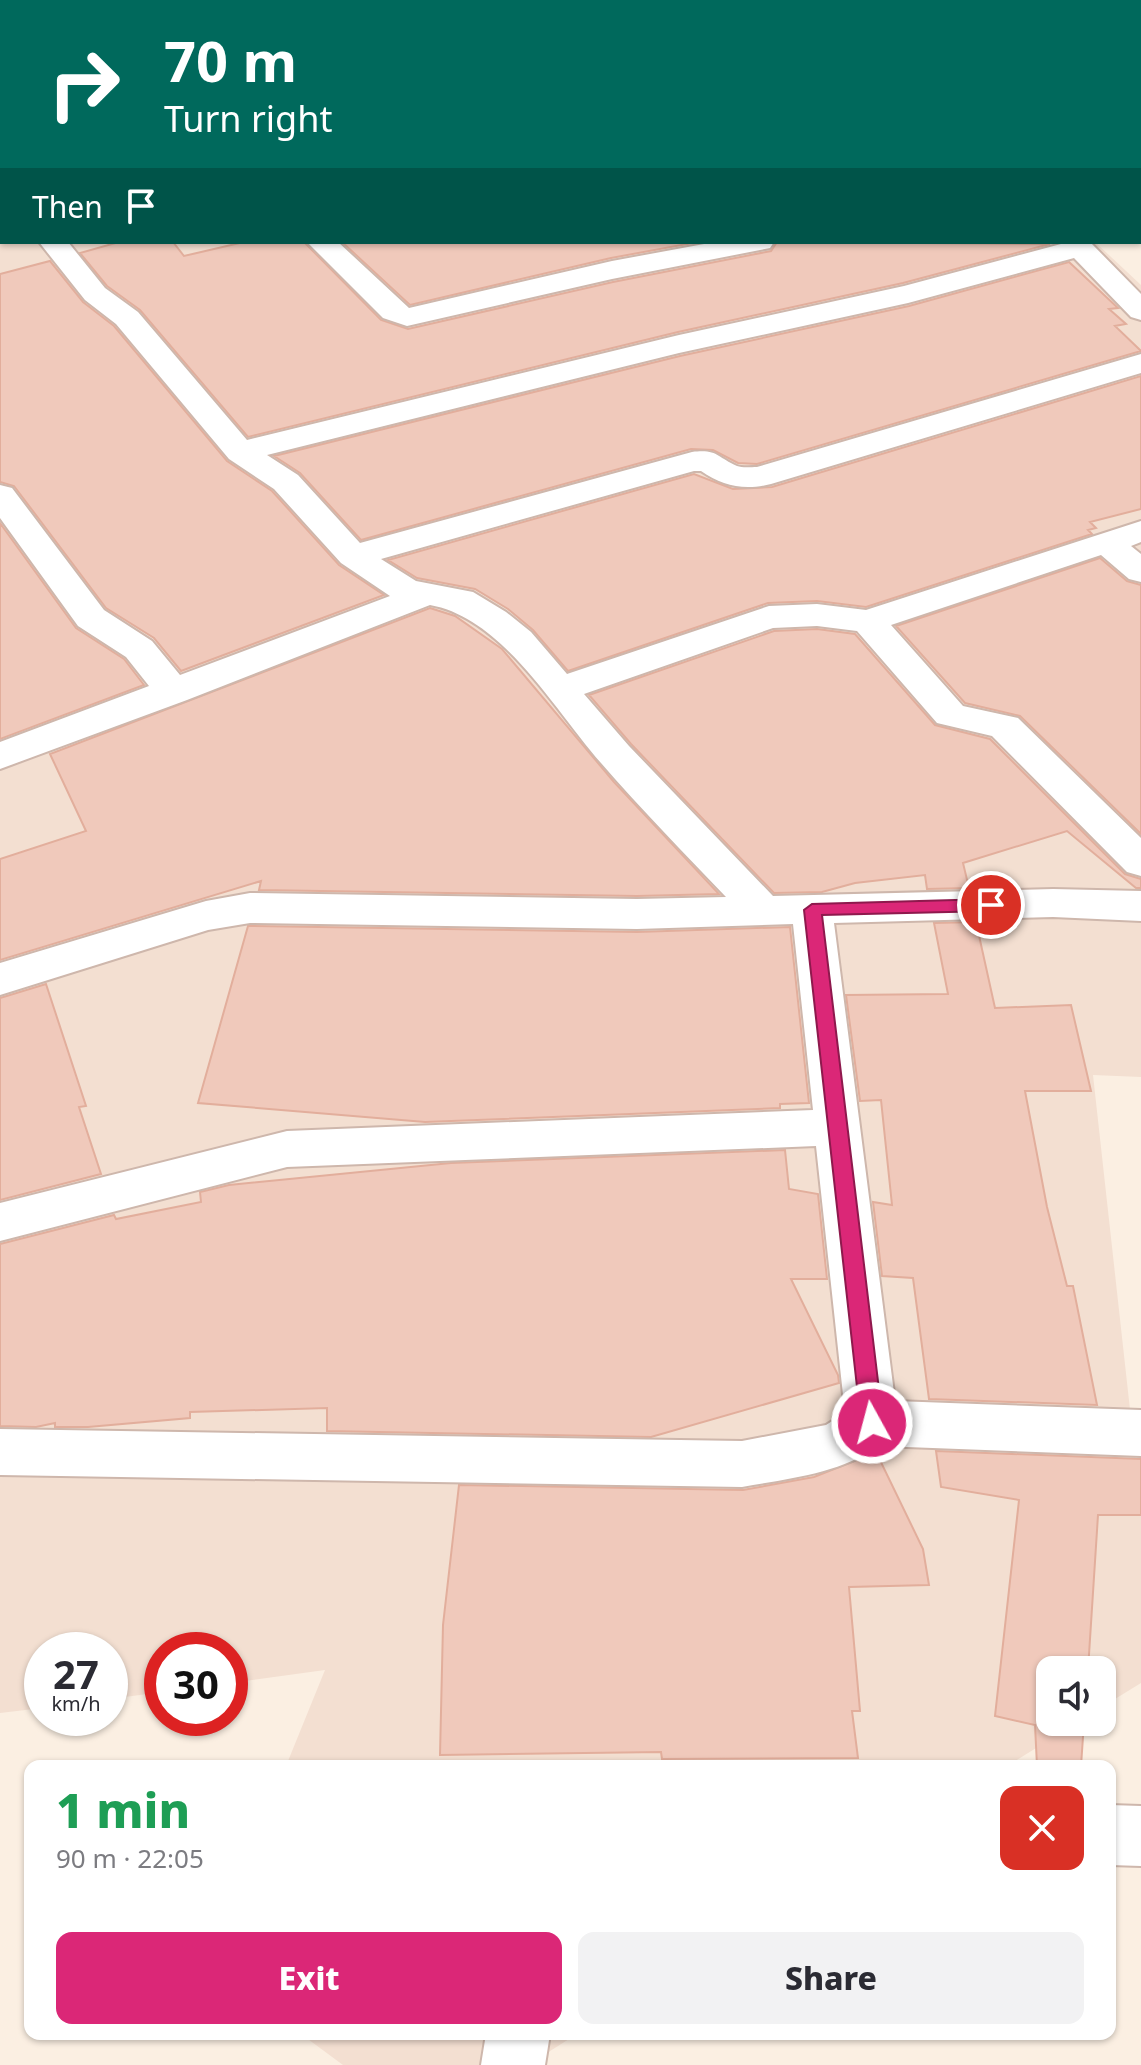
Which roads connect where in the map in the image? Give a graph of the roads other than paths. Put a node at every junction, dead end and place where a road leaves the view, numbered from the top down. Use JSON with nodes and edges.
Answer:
{"nodes":[{"id":1,"x":55,"y":244,"type":"edge"},
{"id":2,"x":323,"y":244,"type":"edge"},
{"id":3,"x":749,"y":244,"type":"edge"},
{"id":4,"x":1077,"y":245,"type":"edge"},
{"id":5,"x":1141,"y":311,"type":"edge"},
{"id":6,"x":1141,"y":363,"type":"edge"},
{"id":7,"x":240,"y":452,"type":"junction"},
{"id":8,"x":0,"y":495,"type":"edge"},
{"id":9,"x":1141,"y":531,"type":"edge"},
{"id":10,"x":1106,"y":542,"type":"junction"},
{"id":11,"x":353,"y":556,"type":"junction"},
{"id":12,"x":1141,"y":572,"type":"edge"},
{"id":13,"x":430,"y":593,"type":"junction"},
{"id":14,"x":868,"y":621,"type":"junction"},
{"id":15,"x":560,"y":689,"type":"junction"},
{"id":16,"x":174,"y":692,"type":"junction"},
{"id":17,"x":0,"y":756,"type":"edge"},
{"id":18,"x":1141,"y":862,"type":"edge"},
{"id":19,"x":1141,"y":906,"type":"edge"},
{"id":20,"x":812,"y":910,"type":"junction"},
{"id":21,"x":763,"y":911,"type":"junction"},
{"id":22,"x":0,"y":979,"type":"edge"},
{"id":23,"x":838,"y":1127,"type":"junction"},
{"id":24,"x":0,"y":1222,"type":"edge"},
{"id":25,"x":872,"y":1423,"type":"junction"},
{"id":26,"x":1141,"y":1433,"type":"edge"},
{"id":27,"x":0,"y":1452,"type":"edge"},
{"id":28,"x":1116,"y":1835,"type":"edge"},
{"id":29,"x":1141,"y":1836,"type":"edge"},
{"id":30,"x":517,"y":2040,"type":"edge"},
{"id":31,"x":513,"y":2065,"type":"edge"}],
"edges":[{"from":1,"to":7,"type":"street"},
{"from":2,"to":3,"type":"street"},
{"from":4,"to":5,"type":"street"},
{"from":4,"to":7,"type":"street"},
{"from":6,"to":11,"type":"street"},
{"from":7,"to":11,"type":"street"},
{"from":8,"to":16,"type":"street"},
{"from":9,"to":10,"type":"street"},
{"from":10,"to":12,"type":"street"},
{"from":10,"to":14,"type":"street"},
{"from":11,"to":13,"type":"street"},
{"from":13,"to":15,"type":"street"},
{"from":13,"to":16,"type":"street"},
{"from":14,"to":15,"type":"street"},
{"from":14,"to":18,"type":"street"},
{"from":15,"to":21,"type":"street"},
{"from":16,"to":17,"type":"street"},
{"from":19,"to":20,"type":"street"},
{"from":20,"to":21,"type":"street"},
{"from":20,"to":23,"type":"street"},
{"from":21,"to":22,"type":"street"},
{"from":23,"to":24,"type":"street"},
{"from":23,"to":25,"type":"street"},
{"from":25,"to":26,"type":"street"},
{"from":25,"to":27,"type":"street"},
{"from":28,"to":29,"type":"street"},
{"from":30,"to":31,"type":"street"}]}
